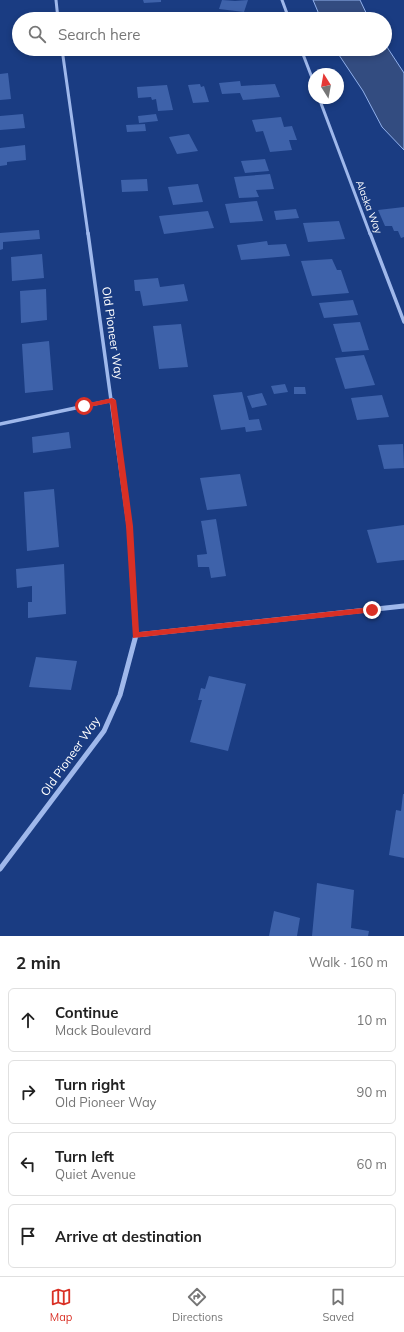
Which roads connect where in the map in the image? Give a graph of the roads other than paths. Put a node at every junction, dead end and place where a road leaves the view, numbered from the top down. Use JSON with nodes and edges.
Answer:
{"nodes":[{"id":1,"x":56,"y":0,"type":"edge"},
{"id":2,"x":282,"y":0,"type":"edge"},
{"id":3,"x":57,"y":12,"type":"edge"},
{"id":4,"x":286,"y":12,"type":"edge"},
{"id":5,"x":63,"y":56,"type":"edge"},
{"id":6,"x":304,"y":56,"type":"edge"},
{"id":7,"x":308,"y":68,"type":"edge"},
{"id":8,"x":322,"y":104,"type":"edge"},
{"id":9,"x":404,"y":322,"type":"edge"},
{"id":10,"x":112,"y":400,"type":"junction"},
{"id":11,"x":0,"y":424,"type":"edge"},
{"id":12,"x":404,"y":606,"type":"edge"},
{"id":13,"x":136,"y":635,"type":"junction"},
{"id":14,"x":0,"y":869,"type":"edge"}],
"edges":[{"from":1,"to":3,"type":"street"},
{"from":2,"to":4,"type":"street"},
{"from":5,"to":10,"type":"street","name":"Old Pioneer Way"},
{"from":6,"to":7,"type":"street"},
{"from":8,"to":9,"type":"street","name":"Alaska Way"},
{"from":10,"to":11,"type":"street"},
{"from":10,"to":13,"type":"street","name":"Old Pioneer Way"},
{"from":12,"to":13,"type":"street"},
{"from":13,"to":14,"type":"street","name":"Old Pioneer Way"}]}
